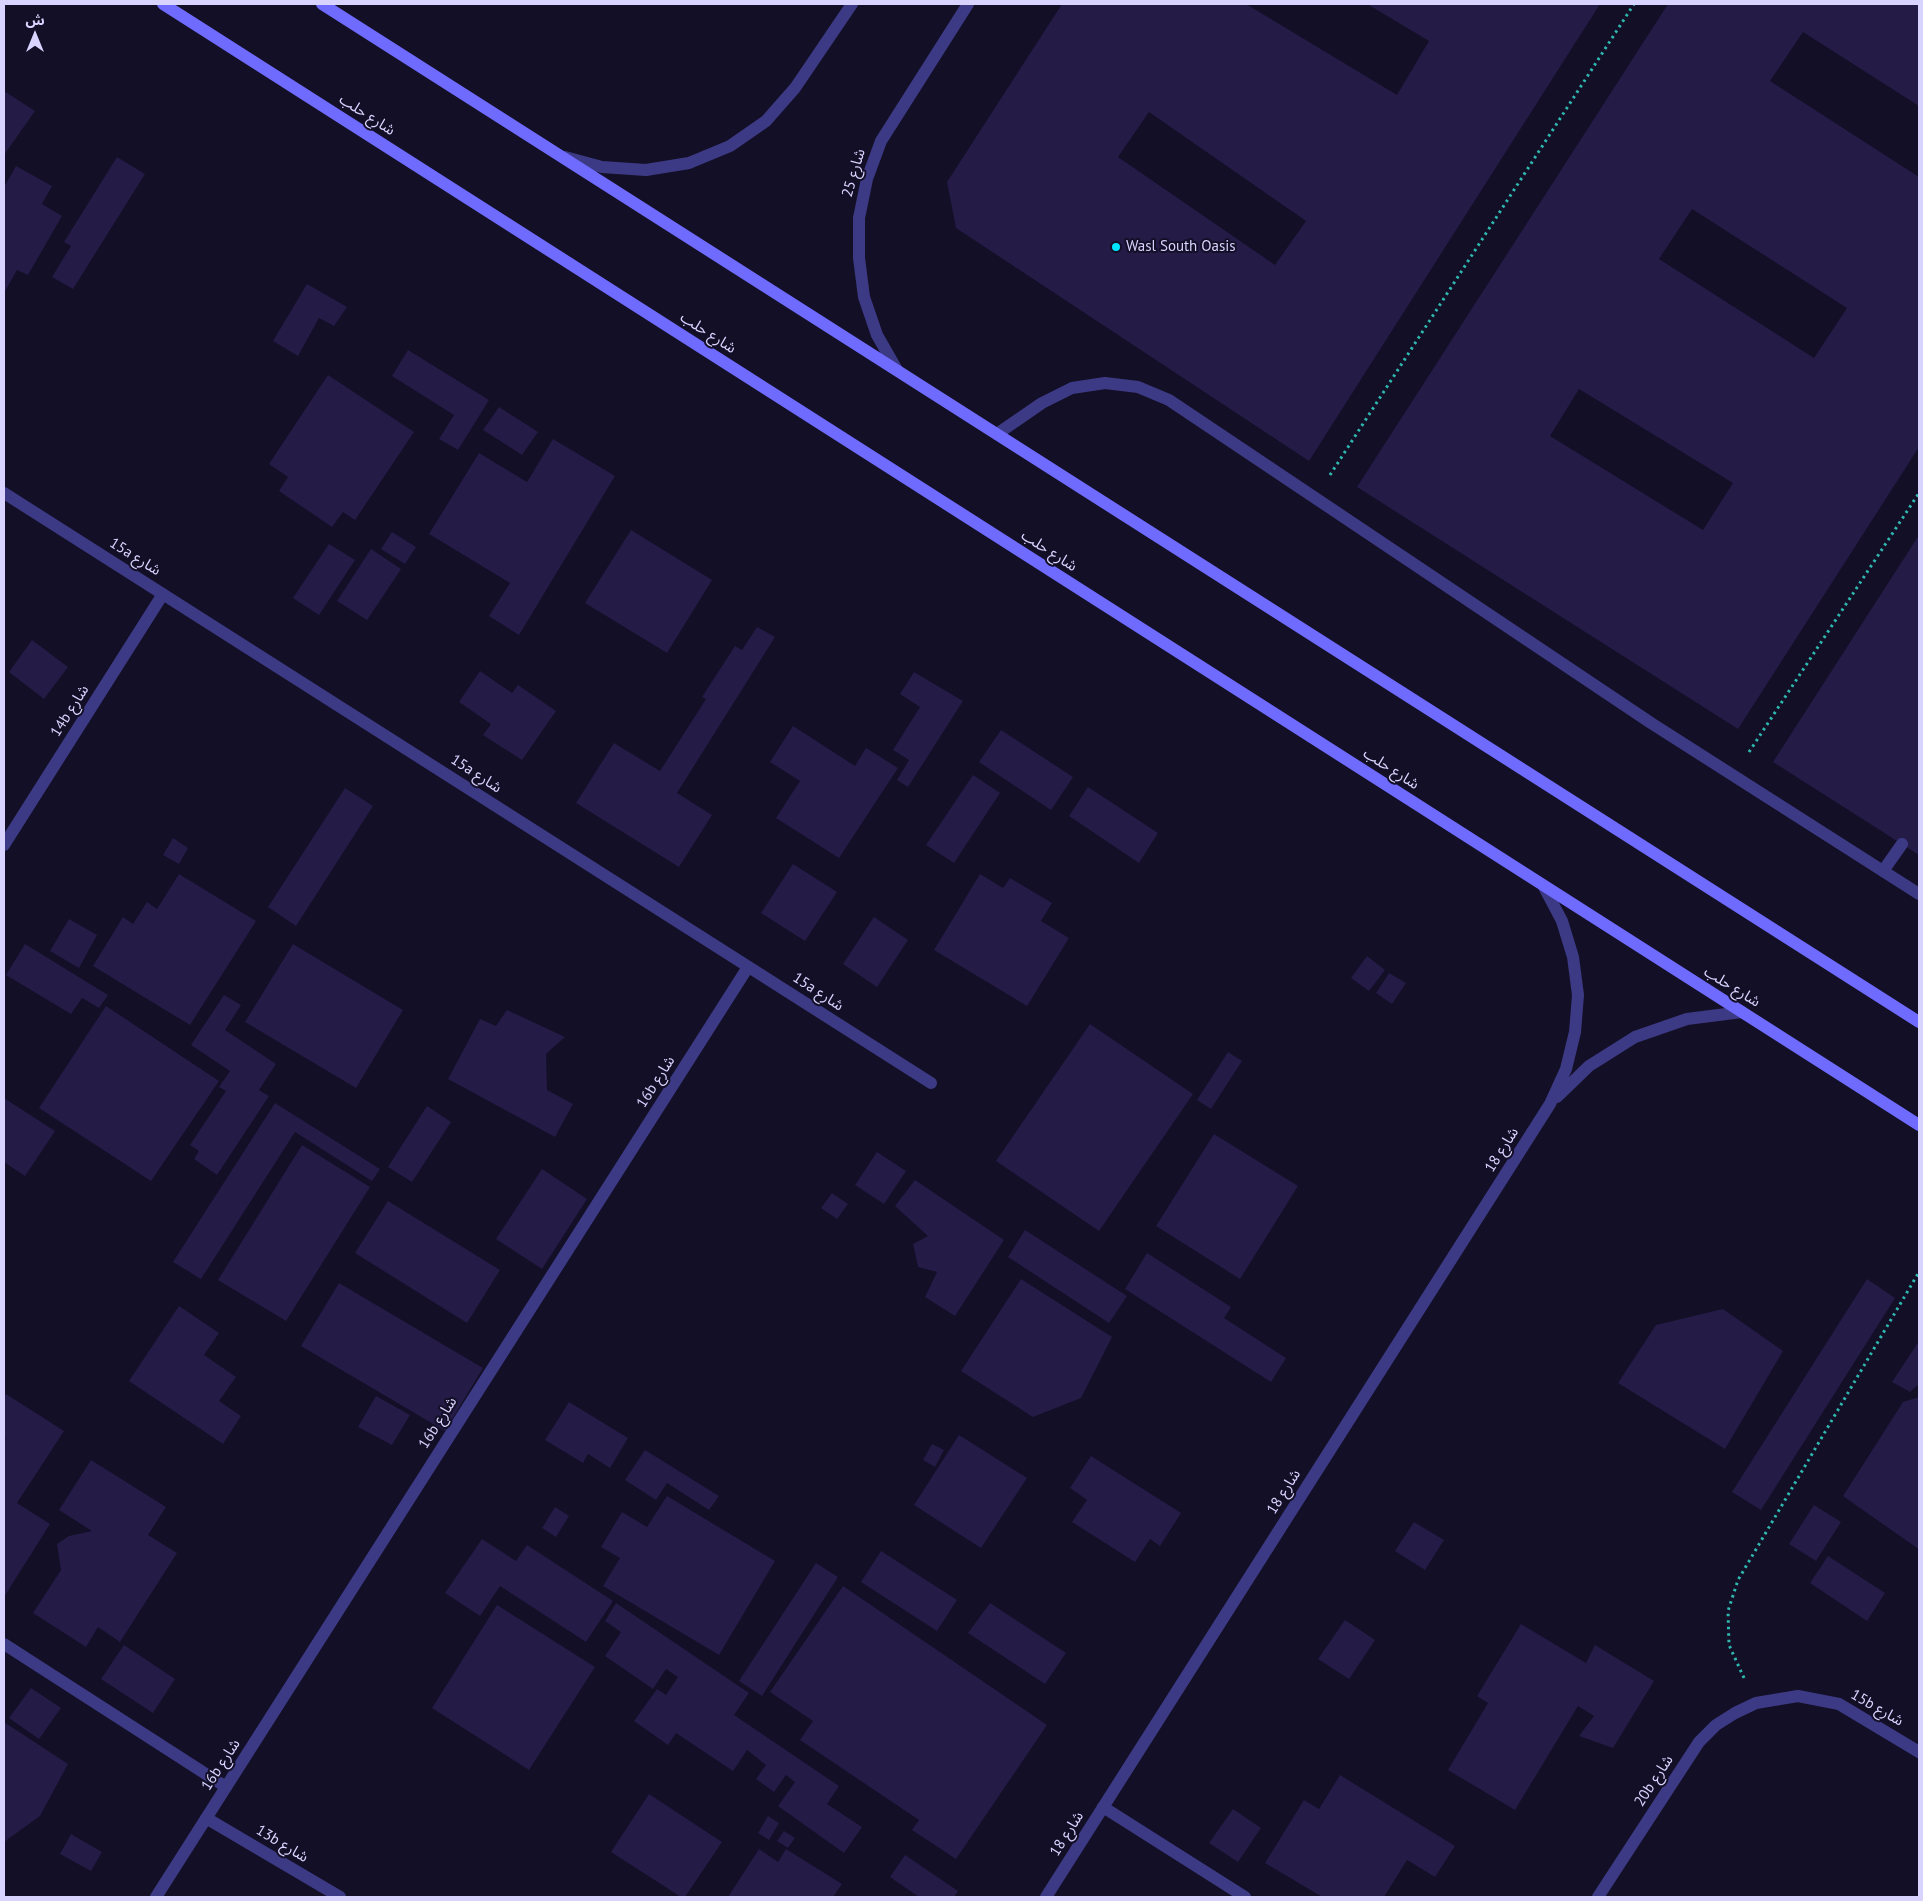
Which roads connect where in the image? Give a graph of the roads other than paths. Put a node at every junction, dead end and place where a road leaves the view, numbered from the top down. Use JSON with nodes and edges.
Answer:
{"nodes":[{"id":1,"x":163,"y":4,"type":"edge"},
{"id":2,"x":322,"y":4,"type":"edge"},
{"id":3,"x":852,"y":4,"type":"edge"},
{"id":4,"x":968,"y":4,"type":"edge"},
{"id":5,"x":559,"y":155,"type":"junction"},
{"id":6,"x":897,"y":370,"type":"junction"},
{"id":7,"x":997,"y":434,"type":"junction"},
{"id":8,"x":4,"y":493,"type":"edge"},
{"id":9,"x":163,"y":594,"type":"junction"},
{"id":10,"x":1902,"y":844,"type":"dead end"},
{"id":11,"x":4,"y":845,"type":"edge"},
{"id":12,"x":1884,"y":871,"type":"junction"},
{"id":13,"x":1544,"y":887,"type":"junction"},
{"id":14,"x":1919,"y":894,"type":"edge"},
{"id":15,"x":748,"y":967,"type":"junction"},
{"id":16,"x":1742,"y":1012,"type":"junction"},
{"id":17,"x":1919,"y":1022,"type":"edge"},
{"id":18,"x":931,"y":1084,"type":"dead end"},
{"id":19,"x":1550,"y":1104,"type":"junction"},
{"id":20,"x":1919,"y":1125,"type":"edge"},
{"id":21,"x":4,"y":1644,"type":"edge"},
{"id":22,"x":1756,"y":1704,"type":"joint"},
{"id":23,"x":1919,"y":1752,"type":"edge"},
{"id":24,"x":226,"y":1787,"type":"junction"},
{"id":25,"x":1103,"y":1807,"type":"junction"},
{"id":26,"x":206,"y":1818,"type":"junction"},
{"id":27,"x":156,"y":1897,"type":"edge"},
{"id":28,"x":340,"y":1897,"type":"edge"},
{"id":29,"x":1046,"y":1897,"type":"edge"},
{"id":30,"x":1245,"y":1897,"type":"edge"},
{"id":31,"x":1598,"y":1897,"type":"edge"}],
"edges":[{"from":1,"to":13,"type":"street","name":"شارع حلب"},
{"from":2,"to":5,"type":"street"},
{"from":3,"to":5,"type":"street"},
{"from":4,"to":6,"type":"street","name":"شارع 25"},
{"from":5,"to":6,"type":"street"},
{"from":6,"to":7,"type":"street"},
{"from":7,"to":12,"type":"street"},
{"from":7,"to":17,"type":"street"},
{"from":8,"to":9,"type":"street","name":"15a شارع"},
{"from":9,"to":11,"type":"street","name":"14b شارع"},
{"from":9,"to":15,"type":"street","name":"15a شارع"},
{"from":10,"to":12,"type":"street"},
{"from":12,"to":14,"type":"street"},
{"from":13,"to":16,"type":"street","name":"شارع حلب"},
{"from":13,"to":19,"type":"street","name":"شارع 18"},
{"from":15,"to":18,"type":"street","name":"15a شارع"},
{"from":15,"to":24,"type":"street","name":"16b شارع"},
{"from":16,"to":19,"type":"street","name":"شارع 18"},
{"from":16,"to":20,"type":"street","name":"شارع حلب"},
{"from":19,"to":25,"type":"street","name":"شارع 18"},
{"from":21,"to":24,"type":"street"},
{"from":22,"to":23,"type":"street","name":"15b شارع"},
{"from":22,"to":31,"type":"street","name":"20b شارع"},
{"from":24,"to":26,"type":"street","name":"16b شارع"},
{"from":25,"to":29,"type":"street","name":"شارع 18"},
{"from":25,"to":30,"type":"street"},
{"from":26,"to":27,"type":"street","name":"16b شارع"},
{"from":26,"to":28,"type":"street","name":"13b شارع"}]}
